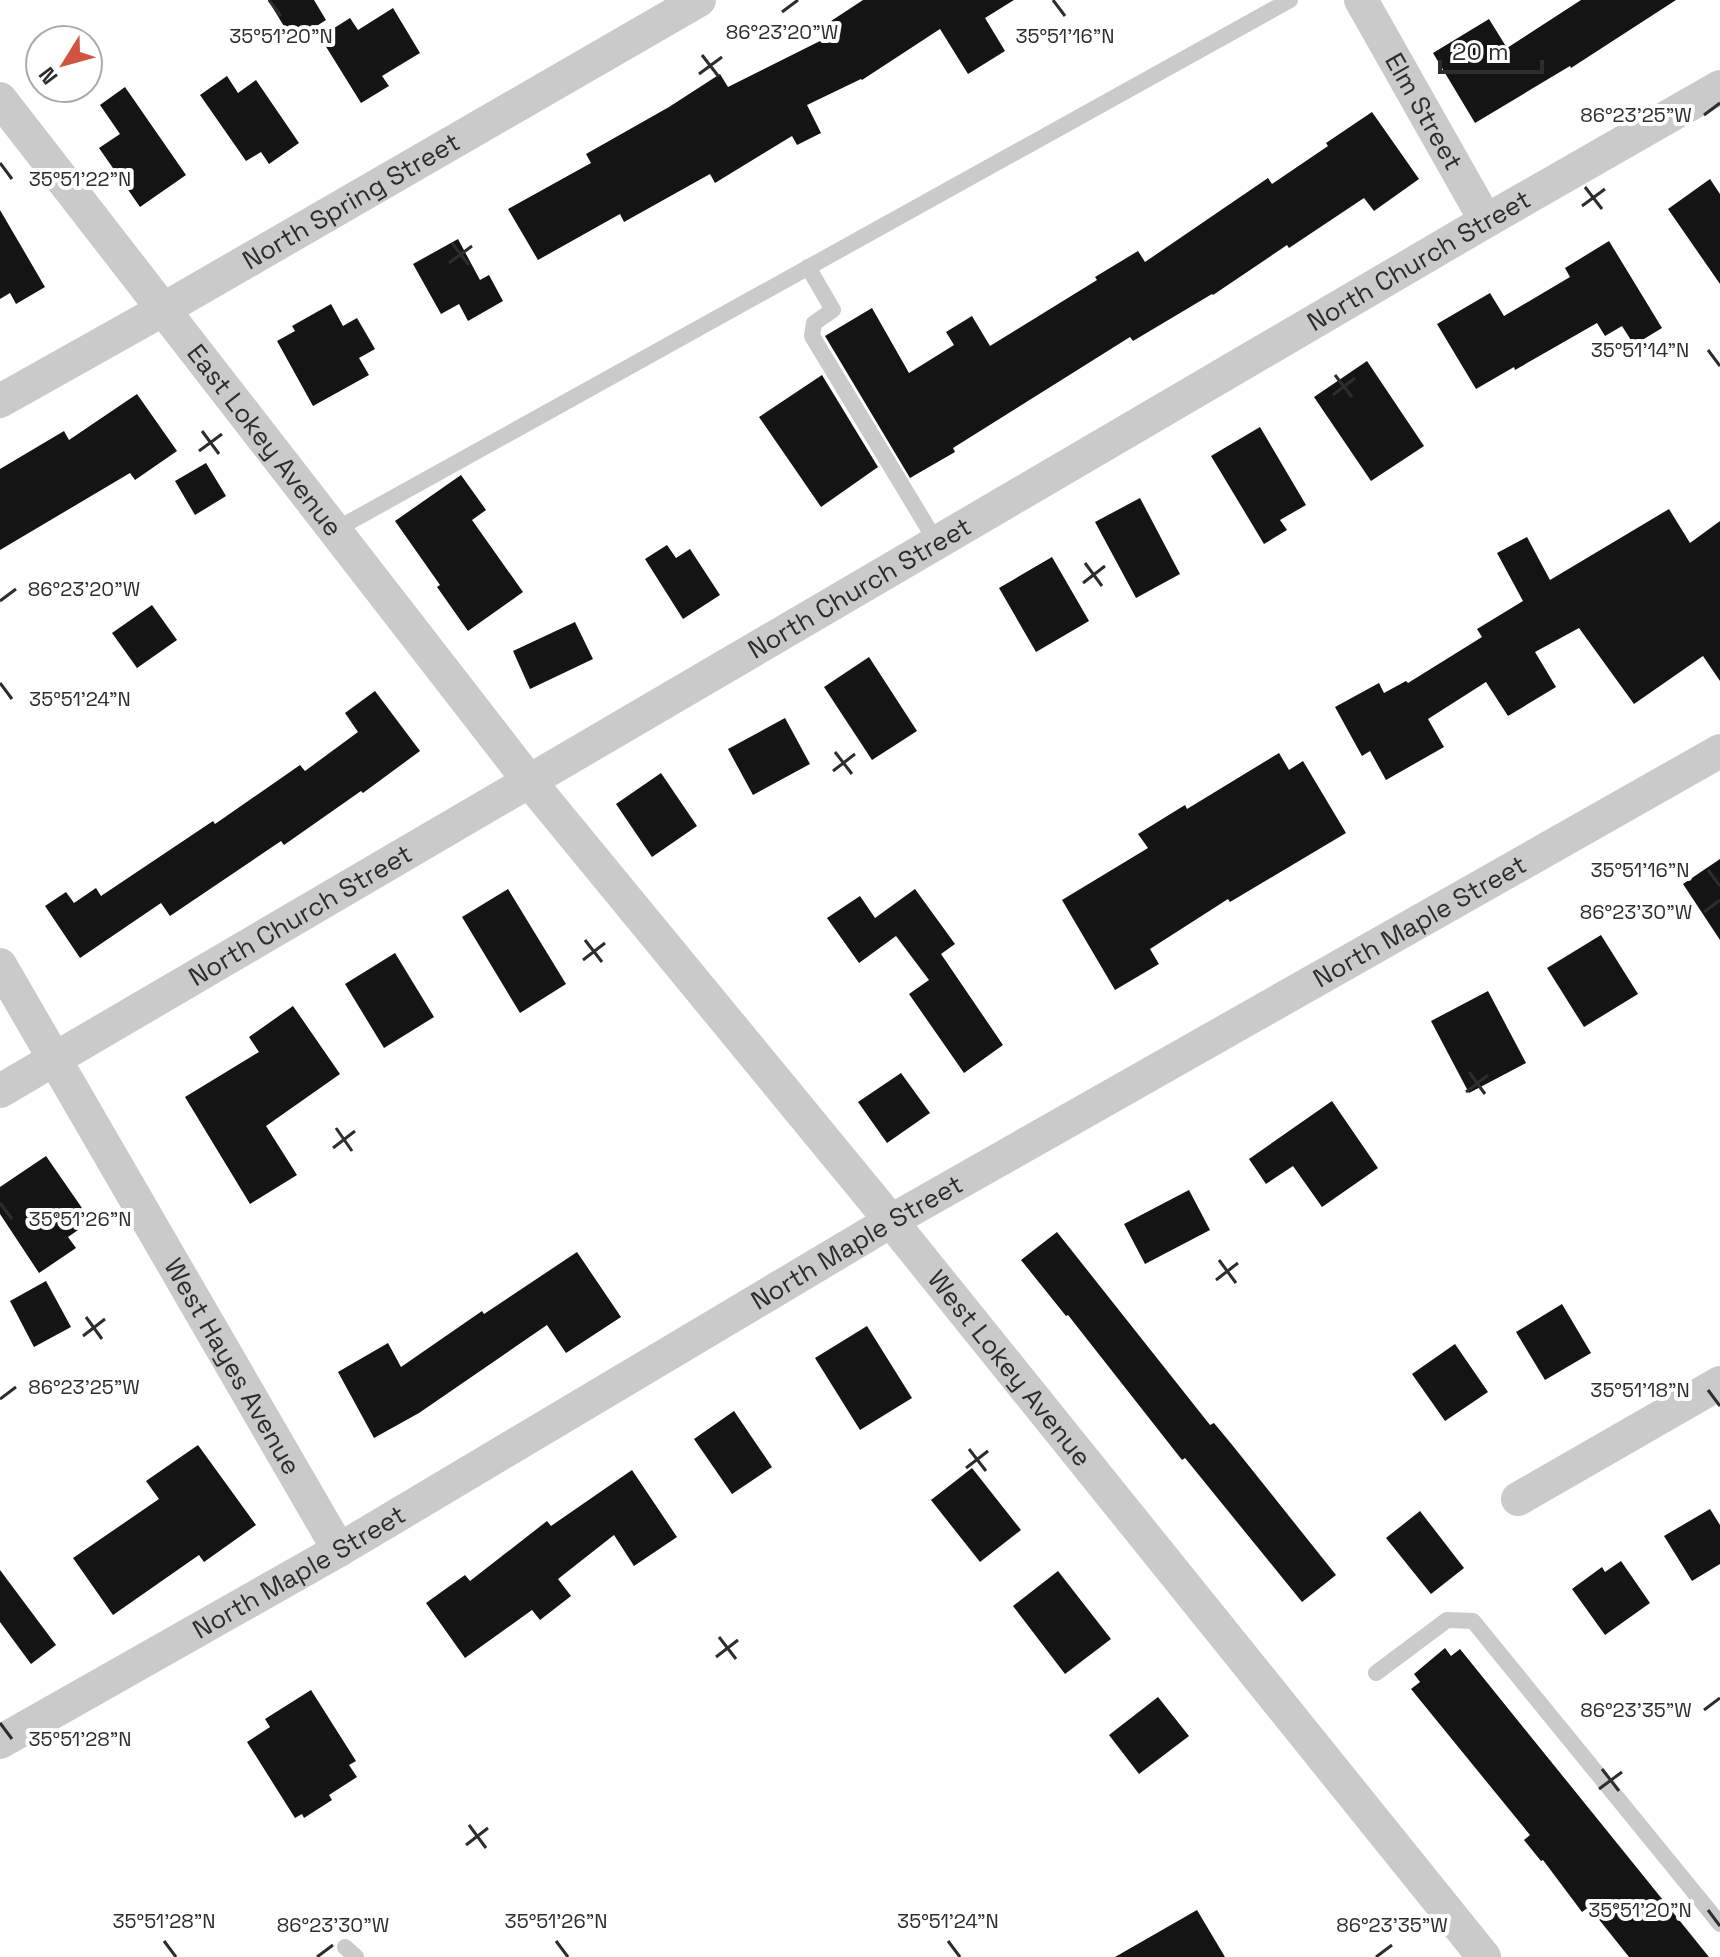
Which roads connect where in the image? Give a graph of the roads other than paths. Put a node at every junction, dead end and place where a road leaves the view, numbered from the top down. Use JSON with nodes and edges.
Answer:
{"nodes":[{"id":1,"x":699,"y":0,"type":"edge"},
{"id":2,"x":1290,"y":0,"type":"edge"},
{"id":3,"x":1361,"y":0,"type":"edge"},
{"id":4,"x":1720,"y":87,"type":"edge"},
{"id":5,"x":0,"y":99,"type":"edge"},
{"id":6,"x":1486,"y":221,"type":"junction"},
{"id":7,"x":808,"y":267,"type":"junction"},
{"id":8,"x":164,"y":309,"type":"junction"},
{"id":9,"x":0,"y":401,"type":"edge"},
{"id":10,"x":335,"y":530,"type":"junction"},
{"id":11,"x":937,"y":543,"type":"junction"},
{"id":12,"x":1720,"y":751,"type":"edge"},
{"id":13,"x":530,"y":782,"type":"junction"},
{"id":14,"x":0,"y":965,"type":"edge"},
{"id":15,"x":55,"y":1060,"type":"junction"},
{"id":16,"x":0,"y":1091,"type":"edge"},
{"id":17,"x":891,"y":1221,"type":"junction"},
{"id":18,"x":1720,"y":1383,"type":"edge"},
{"id":19,"x":1518,"y":1499,"type":"dead end"},
{"id":20,"x":339,"y":1550,"type":"junction"},
{"id":21,"x":1376,"y":1673,"type":"dead end"},
{"id":22,"x":0,"y":1742,"type":"edge"},
{"id":23,"x":1720,"y":1924,"type":"edge"},
{"id":24,"x":1484,"y":1957,"type":"edge"}],
"edges":[{"from":1,"to":8,"type":"street","name":"North Spring Street"},
{"from":2,"to":7,"type":"lane"},
{"from":3,"to":6,"type":"street","name":"Elm Street"},
{"from":4,"to":6,"type":"street","name":"North Church Street"},
{"from":5,"to":8,"type":"street","name":"East Lokey Avenue"},
{"from":6,"to":11,"type":"street","name":"North Church Street"},
{"from":7,"to":10,"type":"lane"},
{"from":7,"to":11,"type":"lane"},
{"from":8,"to":9,"type":"street","name":"North Spring Street"},
{"from":8,"to":10,"type":"street","name":"East Lokey Avenue"},
{"from":10,"to":13,"type":"street","name":"East Lokey Avenue"},
{"from":11,"to":13,"type":"street","name":"North Church Street"},
{"from":12,"to":17,"type":"street","name":"North Maple Street"},
{"from":13,"to":15,"type":"street","name":"North Church Street"},
{"from":13,"to":17,"type":"street","name":"West Lokey Avenue"},
{"from":14,"to":15,"type":"street","name":"West Hayes Avenue"},
{"from":15,"to":16,"type":"street","name":"North Church Street"},
{"from":15,"to":20,"type":"street","name":"West Hayes Avenue"},
{"from":17,"to":20,"type":"street","name":"North Maple Street"},
{"from":17,"to":24,"type":"street","name":"West Lokey Avenue"},
{"from":18,"to":19,"type":"street"},
{"from":20,"to":22,"type":"street","name":"North Maple Street"},
{"from":21,"to":23,"type":"lane"}]}
